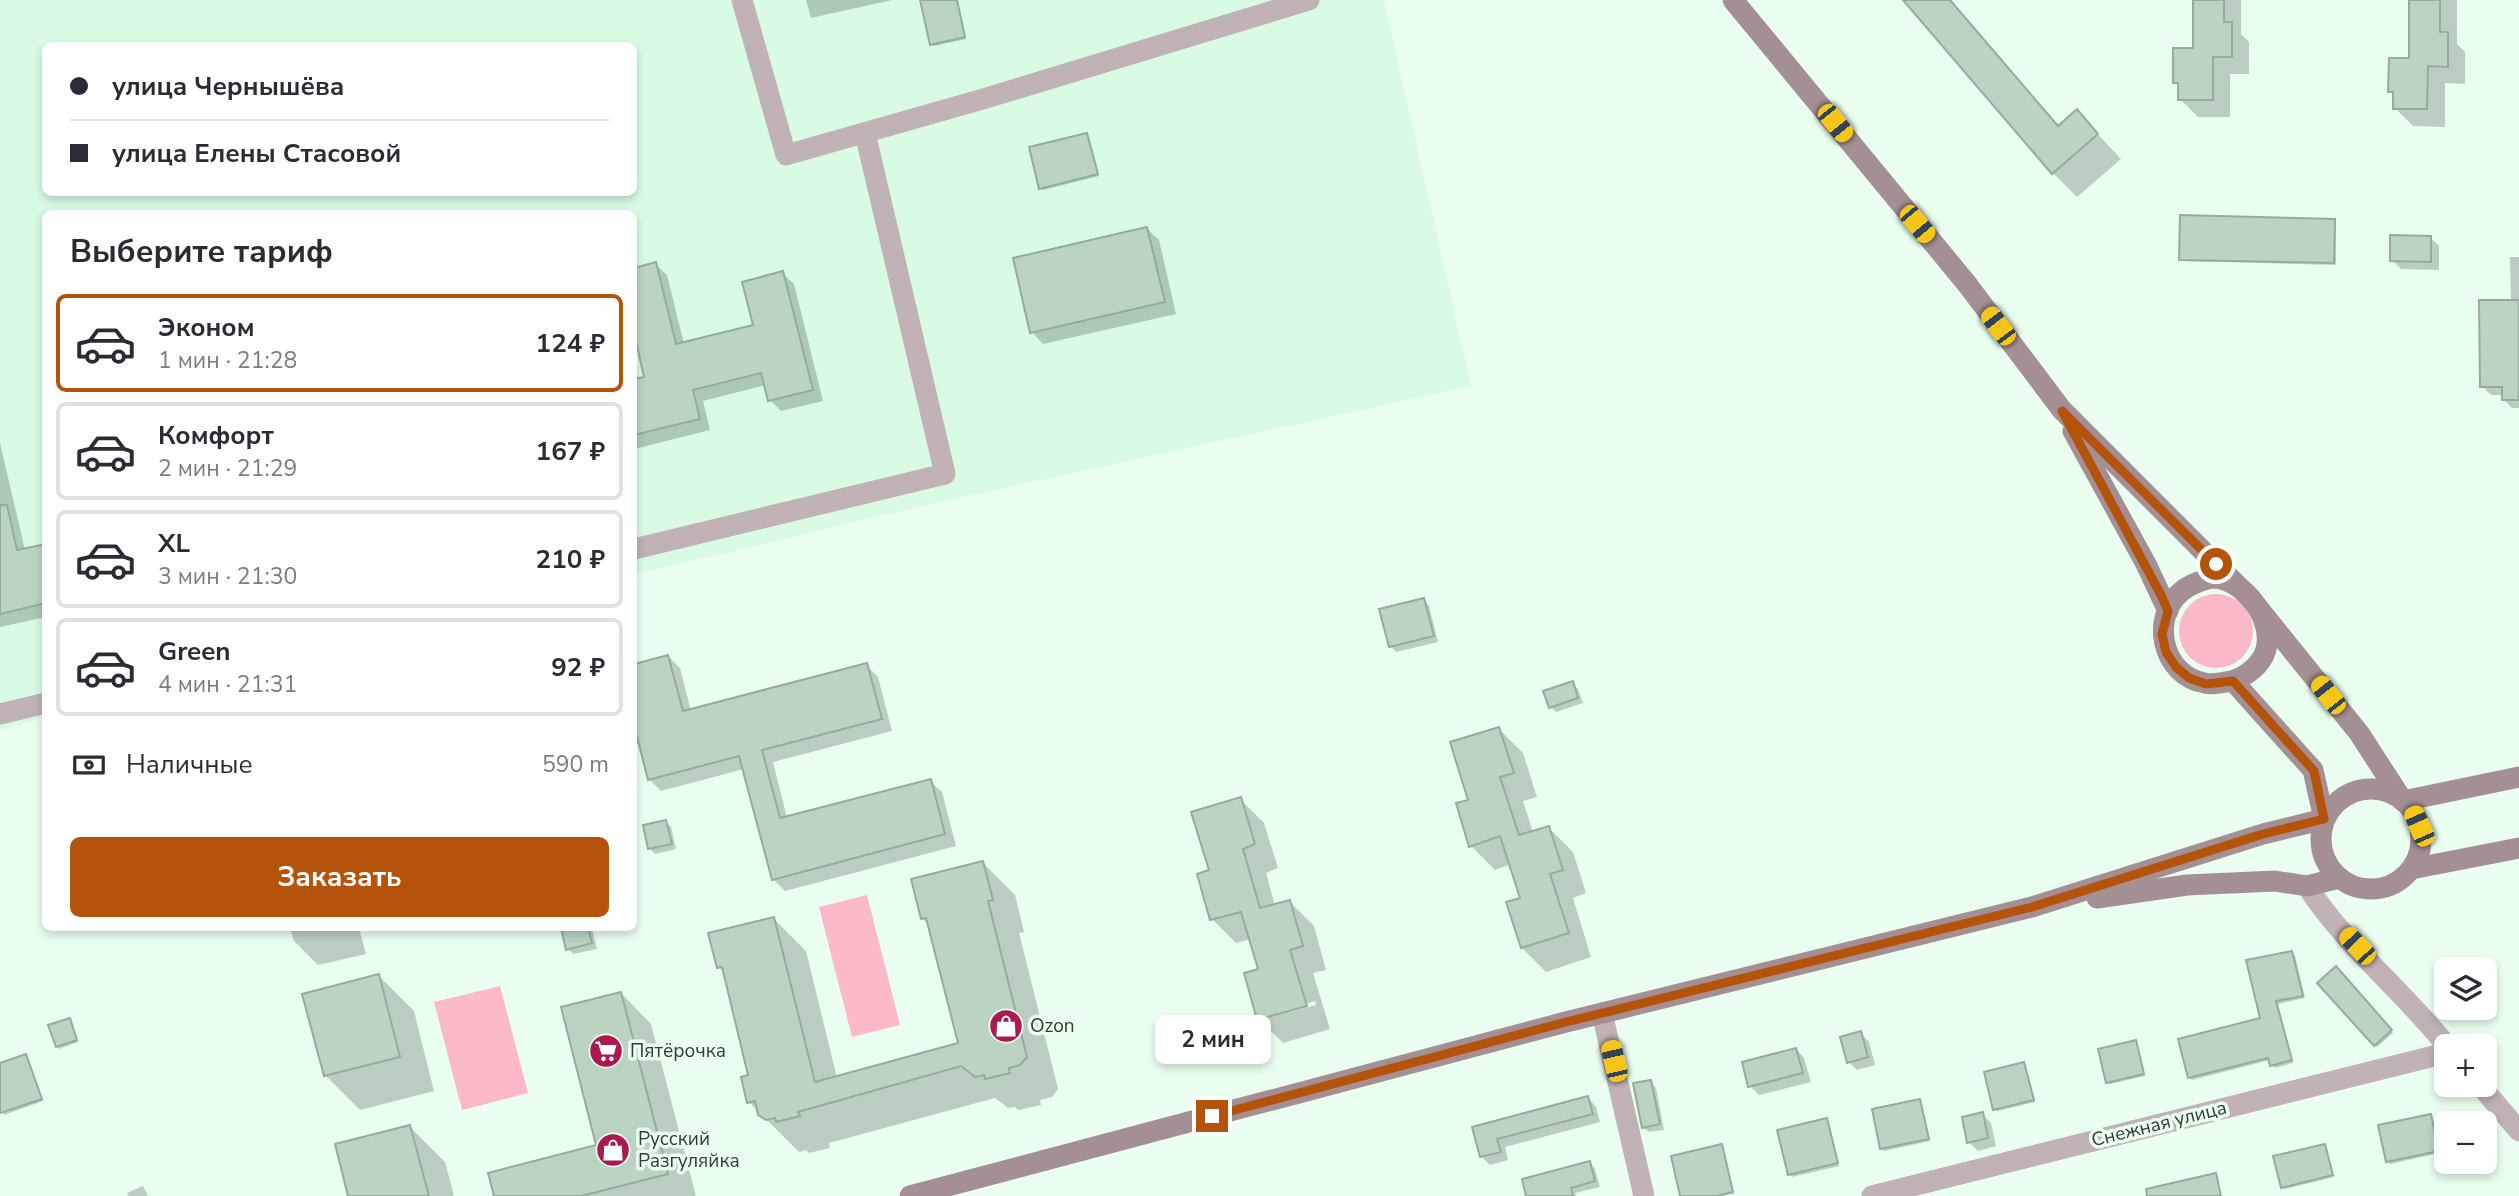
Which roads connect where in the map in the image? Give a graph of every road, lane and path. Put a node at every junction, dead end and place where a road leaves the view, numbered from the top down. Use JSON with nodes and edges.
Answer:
{"nodes":[{"id":1,"x":742,"y":0,"type":"edge"},
{"id":2,"x":1309,"y":0,"type":"edge"},
{"id":3,"x":1733,"y":0,"type":"edge"},
{"id":4,"x":866,"y":133,"type":"junction"},
{"id":5,"x":2062,"y":411,"type":"junction"},
{"id":6,"x":637,"y":548,"type":"edge"},
{"id":7,"x":2251,"y":599,"type":"junction"},
{"id":8,"x":2168,"y":611,"type":"junction"},
{"id":9,"x":2233,"y":681,"type":"junction"},
{"id":10,"x":42,"y":704,"type":"edge"},
{"id":11,"x":0,"y":714,"type":"edge"},
{"id":12,"x":2519,"y":777,"type":"edge"},
{"id":13,"x":2403,"y":801,"type":"junction"},
{"id":14,"x":2324,"y":819,"type":"junction"},
{"id":15,"x":2519,"y":848,"type":"edge"},
{"id":16,"x":2411,"y":869,"type":"junction"},
{"id":17,"x":2339,"y":878,"type":"junction"},
{"id":18,"x":2307,"y":886,"type":"junction"},
{"id":19,"x":2032,"y":907,"type":"junction"},
{"id":20,"x":1602,"y":1013,"type":"junction"},
{"id":21,"x":2437,"y":1034,"type":"edge"},
{"id":22,"x":2434,"y":1056,"type":"edge"},
{"id":23,"x":2490,"y":1097,"type":"edge"},
{"id":24,"x":2519,"y":1131,"type":"edge"},
{"id":25,"x":910,"y":1196,"type":"edge"},
{"id":26,"x":1644,"y":1196,"type":"edge"},
{"id":27,"x":1872,"y":1196,"type":"edge"}],
"edges":[{"from":1,"to":4,"type":"street"},
{"from":2,"to":4,"type":"street"},
{"from":3,"to":5,"type":"main road"},
{"from":4,"to":6,"type":"street"},
{"from":5,"to":7,"type":"main road"},
{"from":5,"to":8,"type":"main road"},
{"from":7,"to":8,"type":"main road"},
{"from":7,"to":9,"type":"main road"},
{"from":7,"to":13,"type":"main road"},
{"from":8,"to":9,"type":"main road"},
{"from":9,"to":14,"type":"main road"},
{"from":10,"to":11,"type":"street"},
{"from":12,"to":13,"type":"main road"},
{"from":13,"to":14,"type":"main road"},
{"from":13,"to":16,"type":"main road"},
{"from":14,"to":17,"type":"main road"},
{"from":14,"to":19,"type":"main road"},
{"from":15,"to":16,"type":"main road"},
{"from":16,"to":17,"type":"main road"},
{"from":17,"to":18,"type":"main road"},
{"from":18,"to":19,"type":"main road"},
{"from":18,"to":21,"type":"street"},
{"from":19,"to":20,"type":"main road"},
{"from":20,"to":25,"type":"main road"},
{"from":20,"to":26,"type":"street"},
{"from":22,"to":27,"type":"street","name":"Снежная улица"},
{"from":23,"to":24,"type":"street"}]}
